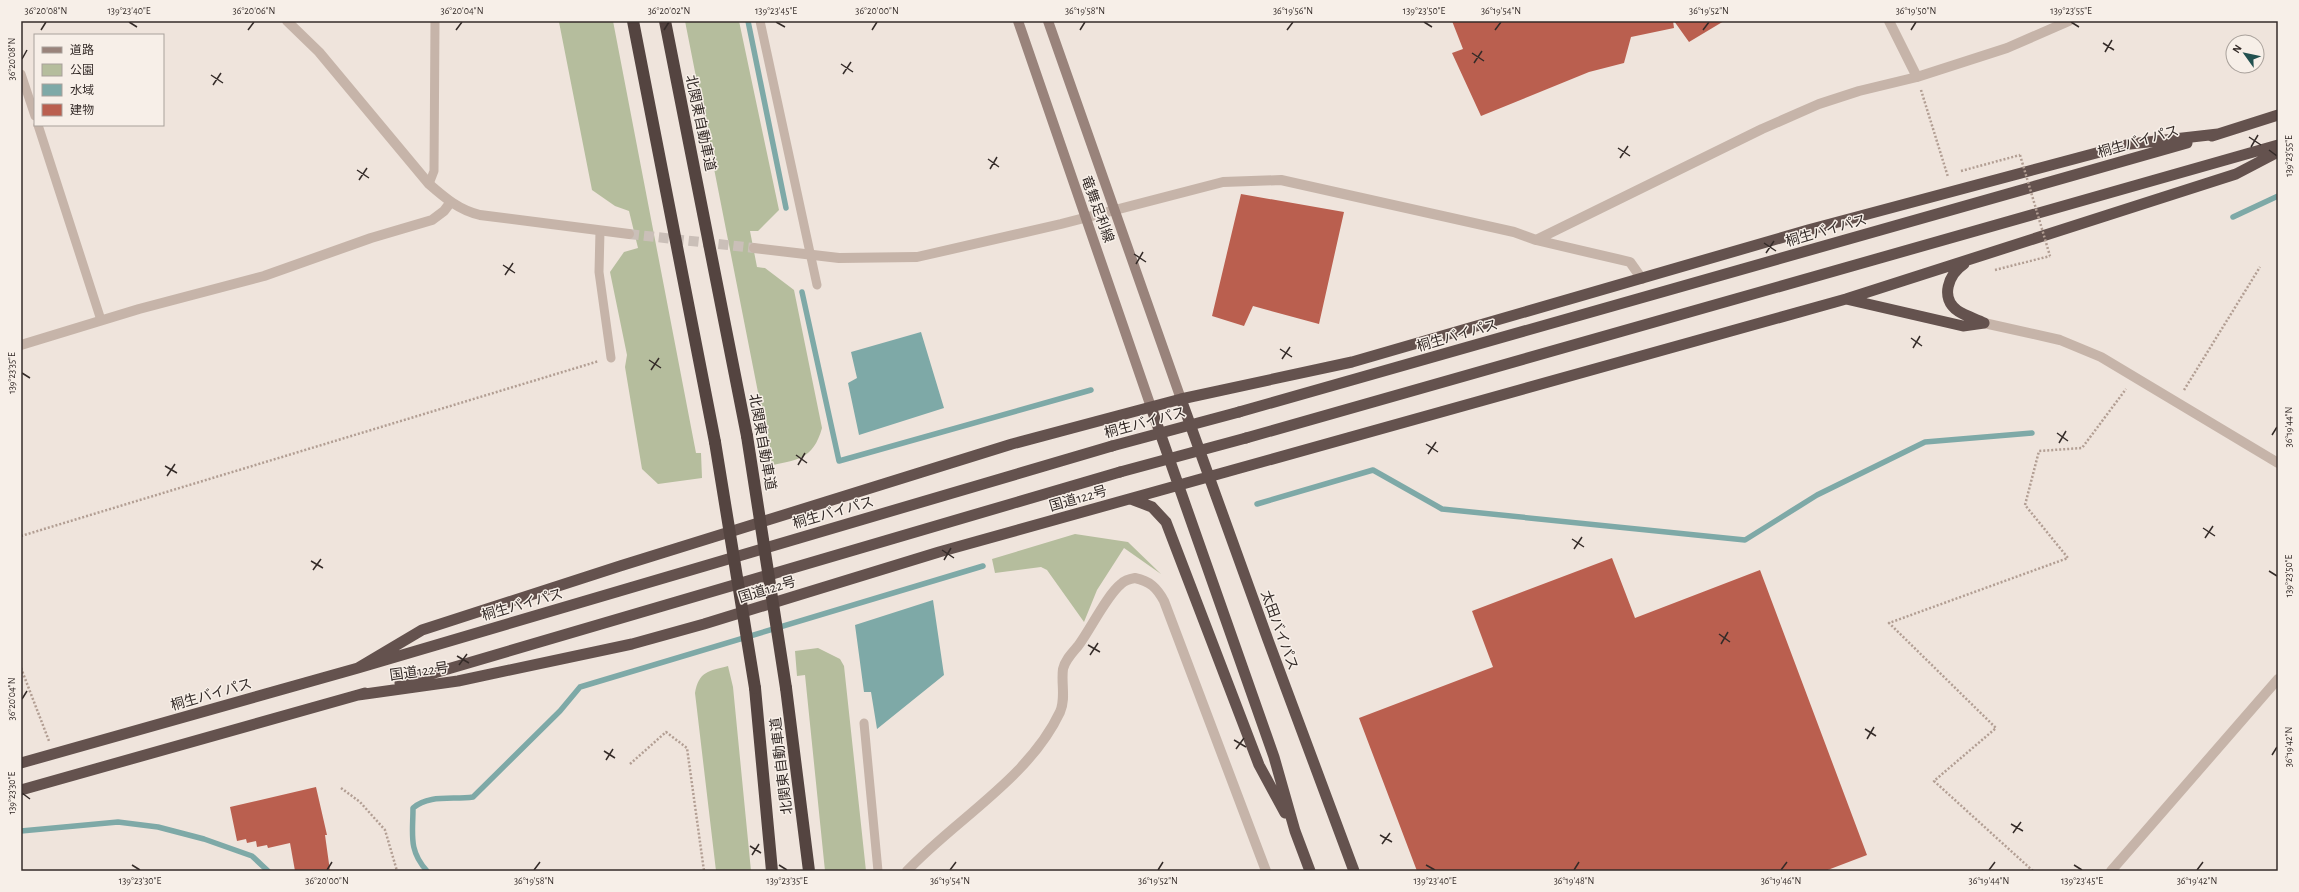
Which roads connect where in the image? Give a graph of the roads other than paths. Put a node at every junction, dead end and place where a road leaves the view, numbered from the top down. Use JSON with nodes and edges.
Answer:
{"nodes":[{"id":1,"x":287,"y":21,"type":"edge"},
{"id":2,"x":435,"y":21,"type":"edge"},
{"id":3,"x":632,"y":21,"type":"edge"},
{"id":4,"x":665,"y":21,"type":"edge"},
{"id":5,"x":760,"y":21,"type":"edge"},
{"id":6,"x":1018,"y":21,"type":"edge"},
{"id":7,"x":1048,"y":21,"type":"edge"},
{"id":8,"x":1889,"y":21,"type":"edge"},
{"id":9,"x":2069,"y":21,"type":"edge"},
{"id":10,"x":21,"y":74,"type":"edge"},
{"id":11,"x":1917,"y":77,"type":"junction"},
{"id":12,"x":34,"y":113,"type":"edge"},
{"id":13,"x":2278,"y":115,"type":"edge"},
{"id":14,"x":38,"y":126,"type":"edge"},
{"id":15,"x":2218,"y":134,"type":"junction"},
{"id":16,"x":2278,"y":145,"type":"edge"},
{"id":17,"x":2278,"y":152,"type":"edge"},
{"id":18,"x":429,"y":184,"type":"junction"},
{"id":19,"x":450,"y":202,"type":"junction"},
{"id":20,"x":1114,"y":210,"type":"junction"},
{"id":21,"x":1086,"y":217,"type":"junction"},
{"id":22,"x":600,"y":231,"type":"junction"},
{"id":23,"x":629,"y":234,"type":"tunnel mouth"},
{"id":24,"x":1536,"y":240,"type":"junction"},
{"id":25,"x":754,"y":248,"type":"tunnel mouth"},
{"id":26,"x":810,"y":255,"type":"junction"},
{"id":27,"x":1972,"y":259,"type":"junction"},
{"id":28,"x":1642,"y":279,"type":"junction"},
{"id":29,"x":817,"y":285,"type":"dead end"},
{"id":30,"x":1846,"y":299,"type":"junction"},
{"id":31,"x":101,"y":320,"type":"junction"},
{"id":32,"x":1984,"y":323,"type":"junction"},
{"id":33,"x":21,"y":345,"type":"edge"},
{"id":34,"x":611,"y":358,"type":"road end"},
{"id":35,"x":1181,"y":399,"type":"junction"},
{"id":36,"x":1151,"y":407,"type":"junction"},
{"id":37,"x":2278,"y":463,"type":"edge"},
{"id":38,"x":1208,"y":477,"type":"junction"},
{"id":39,"x":1178,"y":485,"type":"junction"},
{"id":40,"x":1130,"y":499,"type":"junction"},
{"id":41,"x":358,"y":668,"type":"junction"},
{"id":42,"x":2278,"y":679,"type":"edge"},
{"id":43,"x":358,"y":695,"type":"junction"},
{"id":44,"x":864,"y":722,"type":"dead end"},
{"id":45,"x":21,"y":764,"type":"edge"},
{"id":46,"x":21,"y":790,"type":"edge"},
{"id":47,"x":1295,"y":831,"type":"junction"},
{"id":48,"x":772,"y":871,"type":"edge"},
{"id":49,"x":809,"y":871,"type":"edge"},
{"id":50,"x":878,"y":871,"type":"edge"},
{"id":51,"x":907,"y":871,"type":"edge"},
{"id":52,"x":1266,"y":871,"type":"edge"},
{"id":53,"x":1310,"y":871,"type":"edge"},
{"id":54,"x":1354,"y":871,"type":"edge"},
{"id":55,"x":2111,"y":871,"type":"edge"}],
"edges":[{"from":1,"to":18,"type":"street"},
{"from":2,"to":18,"type":"lane"},
{"from":3,"to":48,"type":"highway","name":"北関東自動車道","bridge":true},
{"from":4,"to":49,"type":"highway","name":"北関東自動車道","bridge":true},
{"from":5,"to":26,"type":"lane"},
{"from":6,"to":21,"type":"main road","name":"竜舞足利線"},
{"from":7,"to":20,"type":"main road","name":"竜舞足利線"},
{"from":8,"to":11,"type":"street"},
{"from":9,"to":11,"type":"street"},
{"from":10,"to":12,"type":"lane"},
{"from":11,"to":24,"type":"street"},
{"from":13,"to":15,"type":"highway","name":"桐生バイパス"},
{"from":14,"to":31,"type":"lane"},
{"from":15,"to":28,"type":"highway"},
{"from":15,"to":41,"type":"highway","name":"桐生バイパス","bridge":true},
{"from":16,"to":43,"type":"highway","bridge":true},
{"from":17,"to":27,"type":"highway","name":"国道122号"},
{"from":18,"to":19,"type":"street"},
{"from":19,"to":22,"type":"street"},
{"from":19,"to":31,"type":"street"},
{"from":20,"to":21,"type":"street"},
{"from":20,"to":24,"type":"street"},
{"from":20,"to":35,"type":"main road","name":"竜舞足利線"},
{"from":21,"to":26,"type":"street"},
{"from":21,"to":36,"type":"main road","name":"竜舞足利線"},
{"from":22,"to":23,"type":"street"},
{"from":22,"to":34,"type":"lane"},
{"from":24,"to":28,"type":"street"},
{"from":25,"to":26,"type":"street"},
{"from":26,"to":29,"type":"lane"},
{"from":27,"to":30,"type":"highway","name":"国道122号"},
{"from":27,"to":32,"type":"highway"},
{"from":28,"to":35,"type":"highway"},
{"from":30,"to":32,"type":"highway"},
{"from":30,"to":38,"type":"highway","name":"国道122号"},
{"from":31,"to":33,"type":"street"},
{"from":32,"to":37,"type":"street"},
{"from":35,"to":36,"type":"highway"},
{"from":35,"to":38,"type":"highway","name":"太田バイパス"},
{"from":36,"to":39,"type":"highway"},
{"from":36,"to":41,"type":"highway"},
{"from":38,"to":39,"type":"highway","name":"国道122号"},
{"from":38,"to":54,"type":"highway","name":"太田バイパス"},
{"from":39,"to":40,"type":"highway","name":"国道122号"},
{"from":39,"to":47,"type":"highway"},
{"from":40,"to":43,"type":"highway","name":"国道122号"},
{"from":40,"to":47,"type":"highway"},
{"from":41,"to":45,"type":"highway","name":"桐生バイパス"},
{"from":42,"to":55,"type":"street"},
{"from":43,"to":46,"type":"highway"},
{"from":44,"to":50,"type":"lane"},
{"from":47,"to":53,"type":"highway"},
{"from":51,"to":52,"type":"street"}]}
